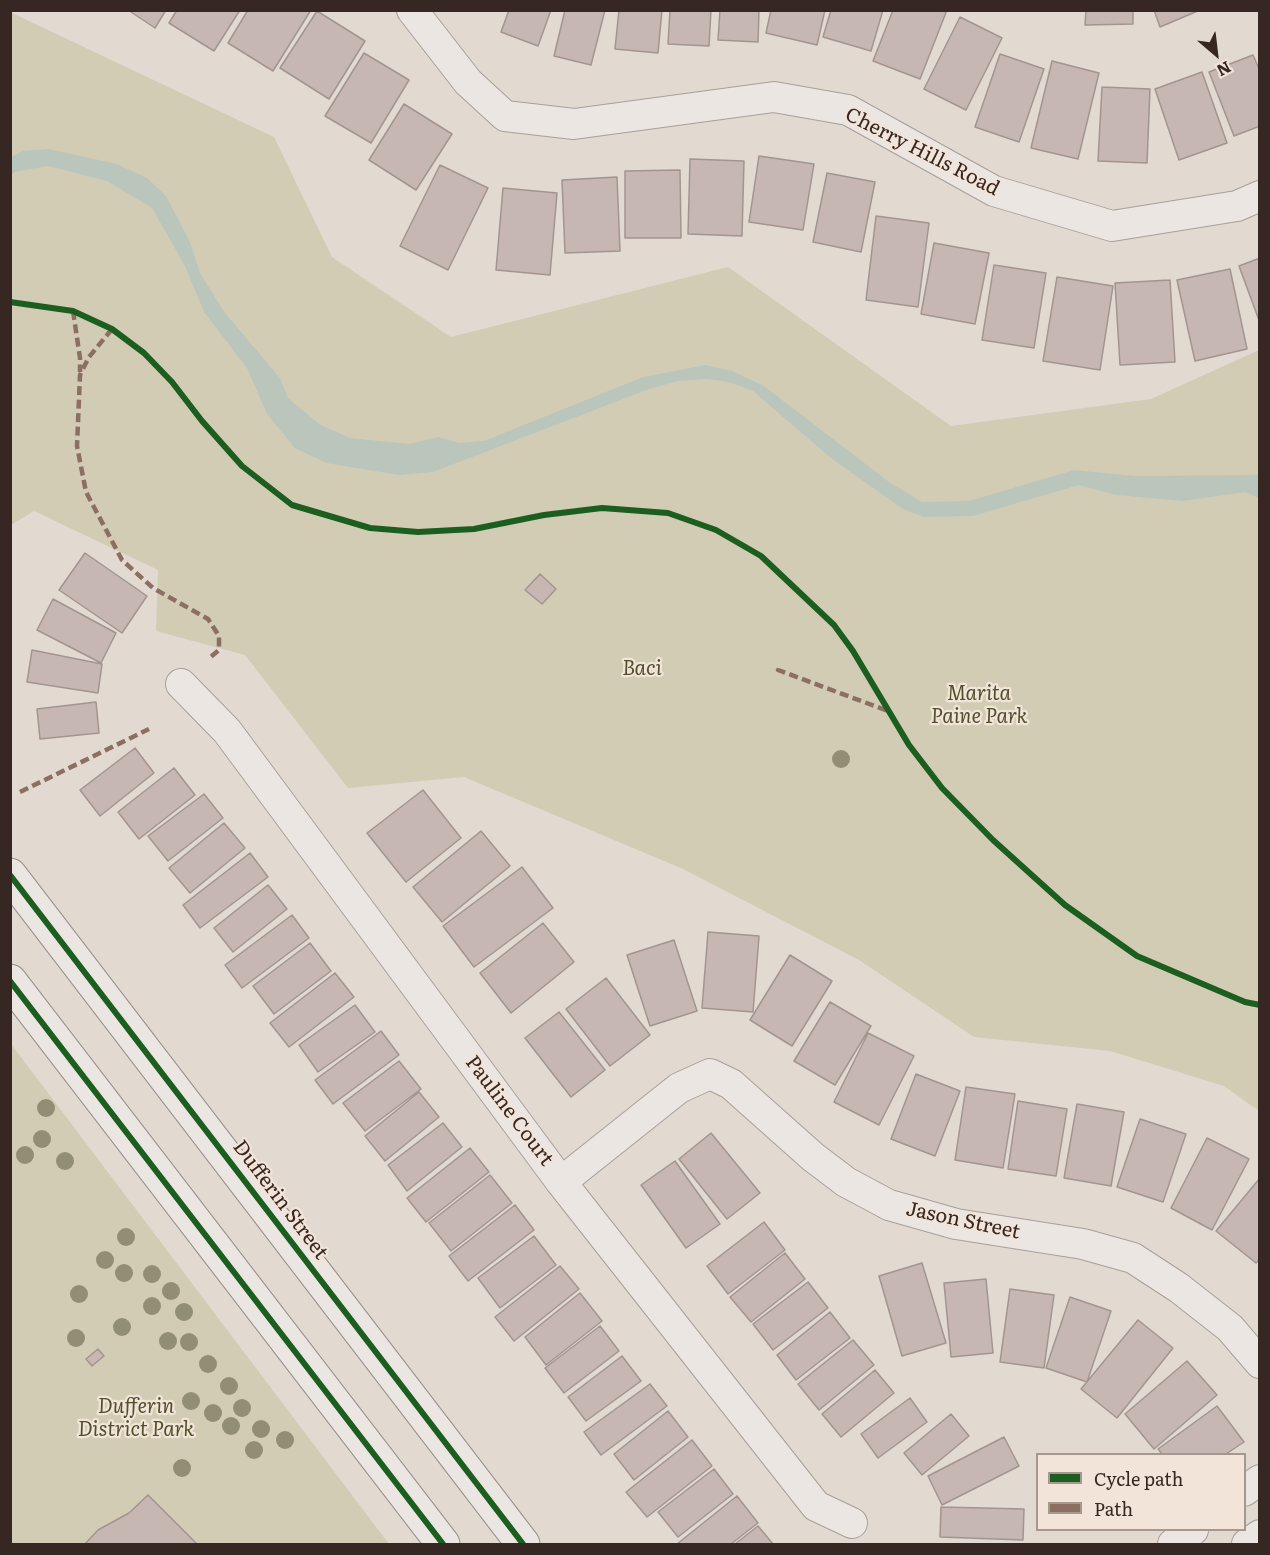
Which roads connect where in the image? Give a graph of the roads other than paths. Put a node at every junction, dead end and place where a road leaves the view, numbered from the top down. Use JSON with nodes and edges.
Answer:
{"nodes":[{"id":1,"x":412,"y":10,"type":"edge"},
{"id":2,"x":1260,"y":196,"type":"edge"},
{"id":3,"x":181,"y":684,"type":"dead end"},
{"id":4,"x":10,"y":875,"type":"edge"},
{"id":5,"x":10,"y":981,"type":"edge"},
{"id":6,"x":561,"y":1182,"type":"junction"},
{"id":7,"x":1260,"y":1363,"type":"edge"},
{"id":8,"x":1260,"y":1480,"type":"edge"},
{"id":9,"x":1246,"y":1490,"type":"edge"},
{"id":10,"x":852,"y":1523,"type":"dead end"},
{"id":11,"x":1192,"y":1531,"type":"edge"},
{"id":12,"x":1260,"y":1535,"type":"edge"},
{"id":13,"x":442,"y":1545,"type":"edge"},
{"id":14,"x":523,"y":1545,"type":"edge"},
{"id":15,"x":1173,"y":1545,"type":"edge"},
{"id":16,"x":1247,"y":1545,"type":"edge"}],
"edges":[{"from":1,"to":2,"type":"street","name":"Cherry Hills Road"},
{"from":3,"to":6,"type":"street","name":"Pauline Court"},
{"from":4,"to":14,"type":"main road","name":"Dufferin Street"},
{"from":5,"to":13,"type":"main road"},
{"from":6,"to":7,"type":"street","name":"Jason Street"},
{"from":6,"to":10,"type":"street","name":"Pauline Court"},
{"from":8,"to":9,"type":"street"},
{"from":11,"to":15,"type":"street"},
{"from":12,"to":16,"type":"street"}]}
